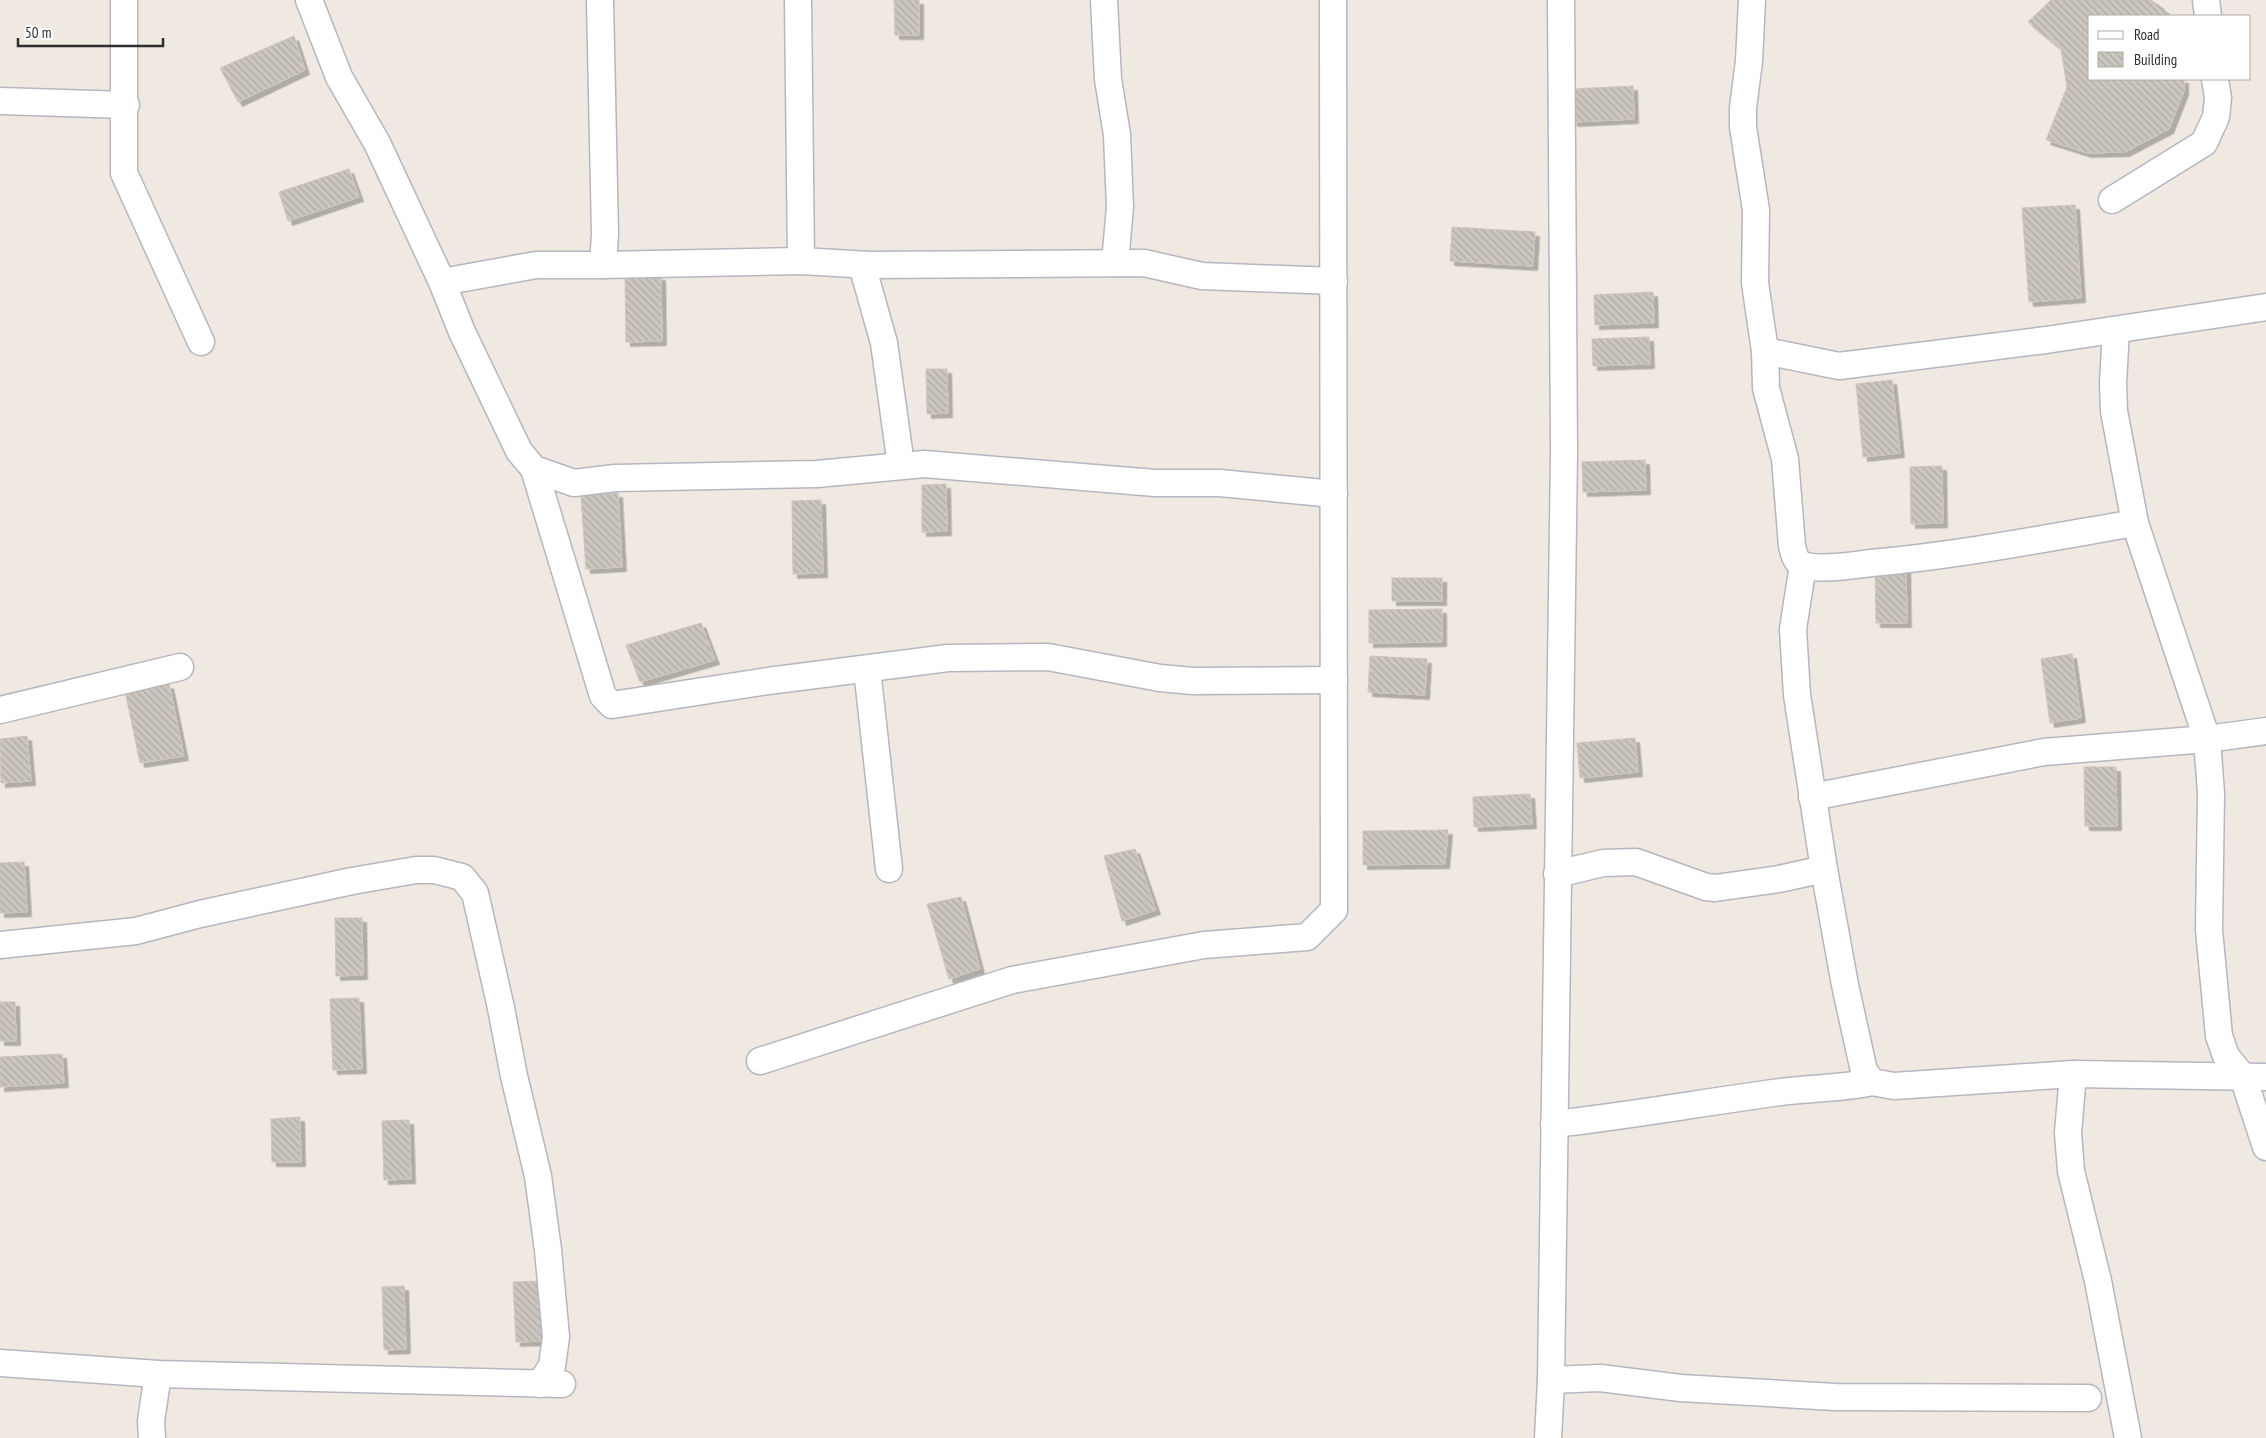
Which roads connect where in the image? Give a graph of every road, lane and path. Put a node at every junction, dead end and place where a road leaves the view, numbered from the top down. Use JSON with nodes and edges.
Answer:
{"nodes":[{"id":1,"x":124,"y":0,"type":"edge"},
{"id":2,"x":309,"y":0,"type":"edge"},
{"id":3,"x":600,"y":0,"type":"edge"},
{"id":4,"x":798,"y":0,"type":"edge"},
{"id":5,"x":1104,"y":0,"type":"edge"},
{"id":6,"x":1333,"y":0,"type":"edge"},
{"id":7,"x":1561,"y":0,"type":"edge"},
{"id":8,"x":1752,"y":0,"type":"edge"},
{"id":9,"x":2206,"y":0,"type":"edge"},
{"id":10,"x":2208,"y":15,"type":"edge"},
{"id":11,"x":2215,"y":80,"type":"edge"},
{"id":12,"x":0,"y":101,"type":"edge"},
{"id":13,"x":126,"y":104,"type":"junction"},
{"id":14,"x":2112,"y":200,"type":"dead end"},
{"id":15,"x":802,"y":262,"type":"junction"},
{"id":16,"x":1115,"y":263,"type":"junction"},
{"id":17,"x":603,"y":265,"type":"junction"},
{"id":18,"x":862,"y":265,"type":"junction"},
{"id":19,"x":1334,"y":281,"type":"junction"},
{"id":20,"x":442,"y":282,"type":"junction"},
{"id":21,"x":2266,"y":307,"type":"edge"},
{"id":22,"x":2116,"y":330,"type":"junction"},
{"id":23,"x":201,"y":342,"type":"dead end"},
{"id":24,"x":1765,"y":351,"type":"junction"},
{"id":25,"x":901,"y":465,"type":"junction"},
{"id":26,"x":534,"y":470,"type":"junction"},
{"id":27,"x":1334,"y":494,"type":"junction"},
{"id":28,"x":2135,"y":523,"type":"junction"},
{"id":29,"x":1803,"y":565,"type":"junction"},
{"id":30,"x":180,"y":667,"type":"dead end"},
{"id":31,"x":868,"y":669,"type":"junction"},
{"id":32,"x":1334,"y":680,"type":"junction"},
{"id":33,"x":0,"y":710,"type":"edge"},
{"id":34,"x":2266,"y":732,"type":"edge"},
{"id":35,"x":2208,"y":739,"type":"junction"},
{"id":36,"x":1812,"y":797,"type":"junction"},
{"id":37,"x":889,"y":869,"type":"dead end"},
{"id":38,"x":1824,"y":869,"type":"junction"},
{"id":39,"x":1557,"y":874,"type":"junction"},
{"id":40,"x":0,"y":945,"type":"edge"},
{"id":41,"x":760,"y":1061,"type":"dead end"},
{"id":42,"x":2073,"y":1074,"type":"junction"},
{"id":43,"x":2255,"y":1077,"type":"edge"},
{"id":44,"x":1872,"y":1082,"type":"junction"},
{"id":45,"x":1554,"y":1124,"type":"junction"},
{"id":46,"x":2266,"y":1147,"type":"edge"},
{"id":47,"x":0,"y":1363,"type":"edge"},
{"id":48,"x":2114,"y":1369,"type":"junction"},
{"id":49,"x":158,"y":1374,"type":"junction"},
{"id":50,"x":1551,"y":1380,"type":"junction"},
{"id":51,"x":2088,"y":1398,"type":"junction"},
{"id":52,"x":2127,"y":1429,"type":"edge"},
{"id":53,"x":152,"y":1438,"type":"edge"},
{"id":54,"x":1548,"y":1438,"type":"edge"}],
"edges":[{"from":1,"to":13,"type":"street"},
{"from":2,"to":20,"type":"street"},
{"from":3,"to":17,"type":"street"},
{"from":4,"to":15,"type":"street"},
{"from":5,"to":16,"type":"street"},
{"from":6,"to":19,"type":"street"},
{"from":7,"to":39,"type":"street"},
{"from":8,"to":24,"type":"street"},
{"from":9,"to":10,"type":"street"},
{"from":11,"to":14,"type":"street"},
{"from":12,"to":13,"type":"street"},
{"from":13,"to":23,"type":"street"},
{"from":15,"to":17,"type":"street"},
{"from":15,"to":18,"type":"street"},
{"from":16,"to":18,"type":"street"},
{"from":16,"to":19,"type":"street"},
{"from":17,"to":20,"type":"street"},
{"from":18,"to":25,"type":"street"},
{"from":19,"to":27,"type":"street"},
{"from":20,"to":26,"type":"street"},
{"from":21,"to":22,"type":"street"},
{"from":22,"to":24,"type":"street"},
{"from":22,"to":28,"type":"street"},
{"from":24,"to":29,"type":"street"},
{"from":25,"to":26,"type":"street"},
{"from":25,"to":27,"type":"street"},
{"from":26,"to":31,"type":"street"},
{"from":27,"to":32,"type":"street"},
{"from":28,"to":29,"type":"street"},
{"from":28,"to":35,"type":"street"},
{"from":29,"to":36,"type":"street"},
{"from":30,"to":33,"type":"street"},
{"from":31,"to":32,"type":"street"},
{"from":31,"to":37,"type":"street"},
{"from":32,"to":41,"type":"street"},
{"from":34,"to":35,"type":"street"},
{"from":35,"to":36,"type":"street"},
{"from":35,"to":43,"type":"street"},
{"from":36,"to":38,"type":"street"},
{"from":38,"to":39,"type":"street"},
{"from":38,"to":44,"type":"street"},
{"from":39,"to":45,"type":"street"},
{"from":40,"to":49,"type":"street"},
{"from":42,"to":43,"type":"street"},
{"from":42,"to":44,"type":"street"},
{"from":42,"to":48,"type":"street"},
{"from":43,"to":46,"type":"street"},
{"from":44,"to":45,"type":"street"},
{"from":45,"to":50,"type":"street"},
{"from":47,"to":49,"type":"street"},
{"from":48,"to":51,"type":"street"},
{"from":48,"to":52,"type":"street"},
{"from":49,"to":53,"type":"street"},
{"from":50,"to":51,"type":"street"},
{"from":50,"to":54,"type":"street"},
{"from":51,"to":52,"type":"street"}]}
